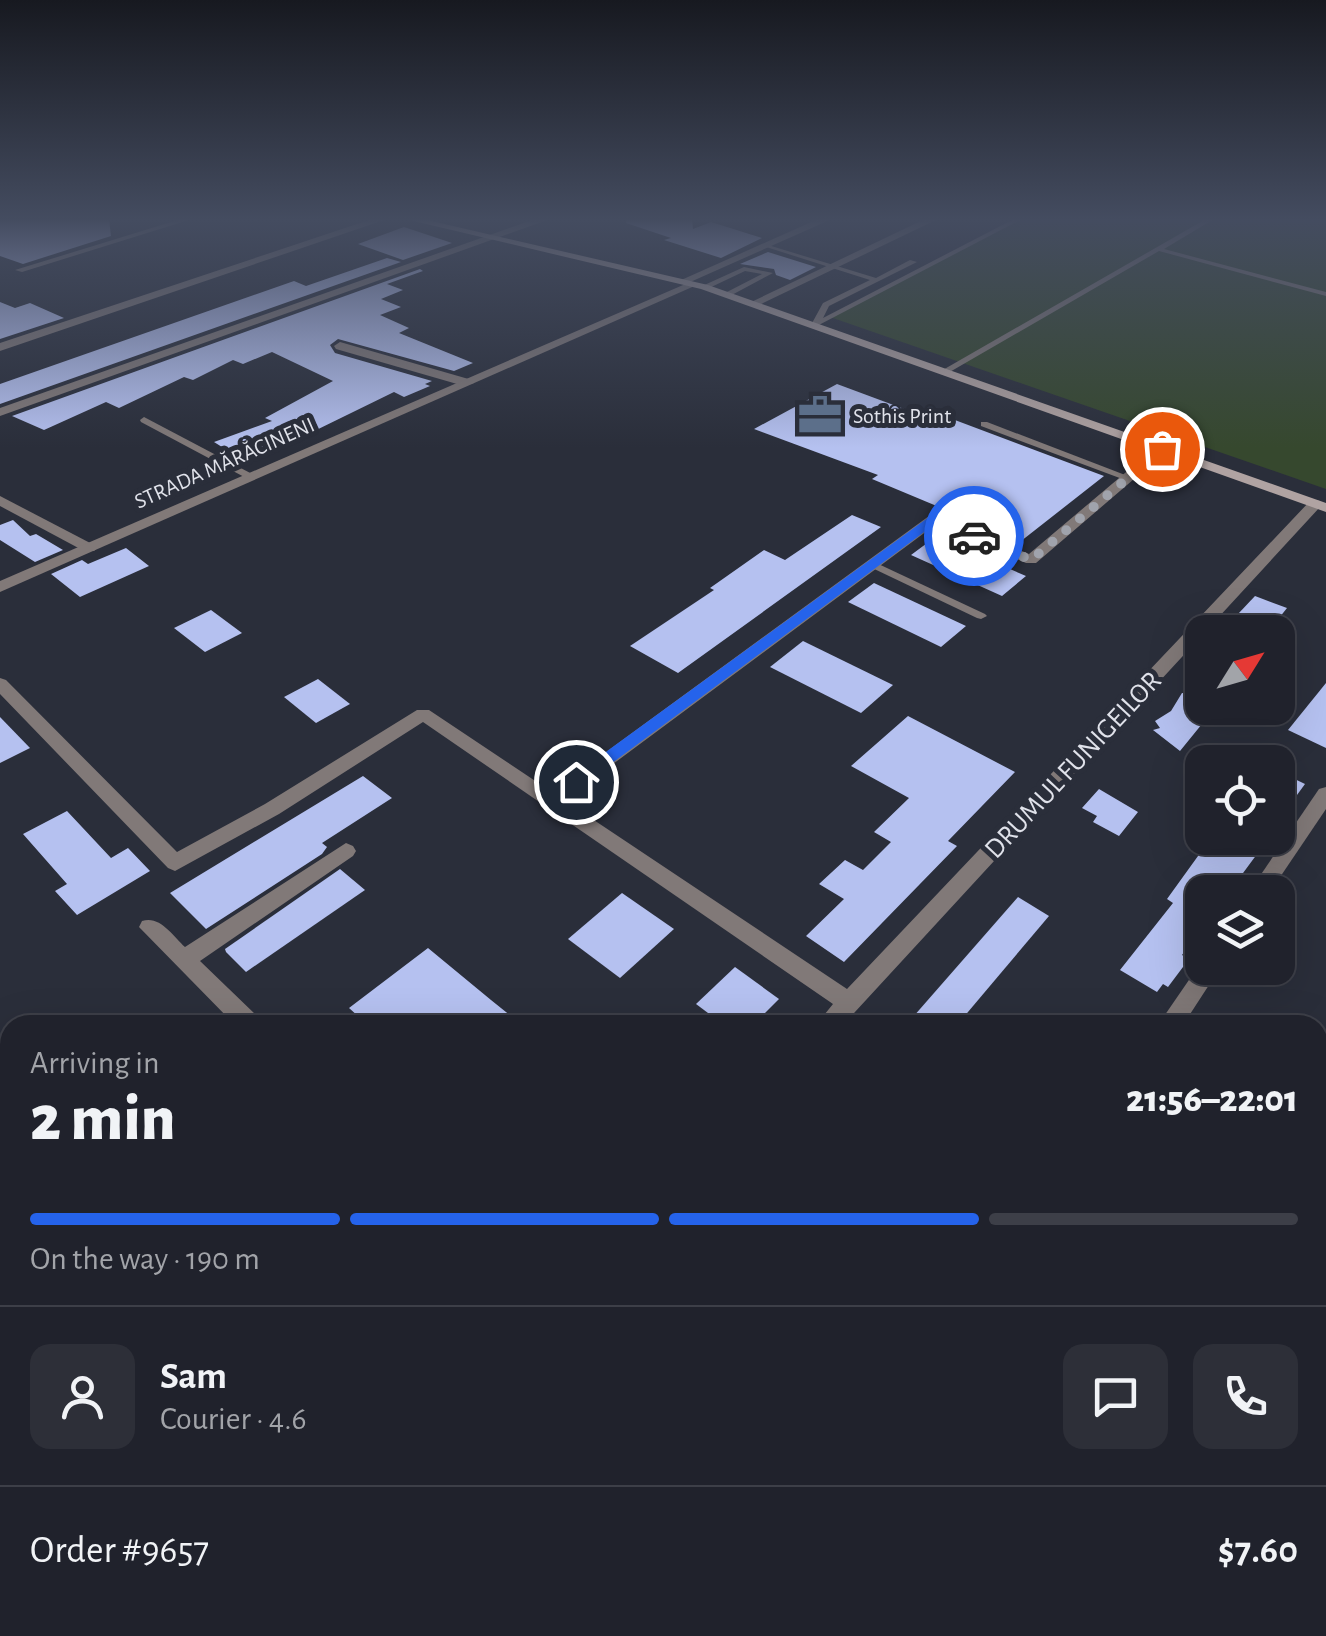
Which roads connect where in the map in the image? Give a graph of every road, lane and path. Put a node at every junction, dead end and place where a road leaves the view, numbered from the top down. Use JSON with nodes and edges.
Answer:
{"nodes":[{"id":1,"x":154,"y":295,"type":"edge"},
{"id":2,"x":327,"y":295,"type":"edge"},
{"id":3,"x":668,"y":295,"type":"edge"},
{"id":4,"x":729,"y":295,"type":"edge"},
{"id":5,"x":771,"y":295,"type":"edge"},
{"id":6,"x":847,"y":295,"type":"edge"},
{"id":7,"x":872,"y":295,"type":"edge"},
{"id":8,"x":1078,"y":295,"type":"edge"},
{"id":9,"x":753,"y":304,"type":"junction"},
{"id":10,"x":815,"y":325,"type":"junction"},
{"id":11,"x":340,"y":346,"type":"dead end"},
{"id":12,"x":0,"y":347,"type":"edge"},
{"id":13,"x":945,"y":372,"type":"junction"},
{"id":14,"x":468,"y":382,"type":"junction"},
{"id":15,"x":0,"y":412,"type":"edge"},
{"id":16,"x":144,"y":420,"type":"dead end"},
{"id":17,"x":984,"y":424,"type":"dead end"},
{"id":18,"x":1162,"y":449,"type":"junction"},
{"id":19,"x":251,"y":477,"type":"junction"},
{"id":20,"x":1128,"y":478,"type":"junction"},
{"id":21,"x":0,"y":500,"type":"edge"},
{"id":22,"x":1321,"y":506,"type":"edge"},
{"id":23,"x":89,"y":548,"type":"junction"},
{"id":24,"x":872,"y":564,"type":"junction"},
{"id":25,"x":0,"y":587,"type":"edge"},
{"id":26,"x":982,"y":616,"type":"dead end"},
{"id":27,"x":0,"y":684,"type":"edge"},
{"id":28,"x":576,"y":782,"type":"dead end"},
{"id":29,"x":1326,"y":794,"type":"edge"},
{"id":30,"x":346,"y":851,"type":"dead end"},
{"id":31,"x":1271,"y":875,"type":"edge"},
{"id":32,"x":150,"y":927,"type":"dead end"},
{"id":33,"x":184,"y":960,"type":"junction"},
{"id":34,"x":1197,"y":985,"type":"edge"},
{"id":35,"x":849,"y":1002,"type":"junction"},
{"id":36,"x":242,"y":1015,"type":"edge"},
{"id":37,"x":837,"y":1015,"type":"edge"},
{"id":38,"x":1177,"y":1015,"type":"edge"}],
"edges":[{"from":1,"to":12,"type":"street"},
{"from":2,"to":15,"type":"street"},
{"from":3,"to":14,"type":"street","name":"STRADA MĂRĂCINENI"},
{"from":4,"to":9,"type":"main road"},
{"from":5,"to":9,"type":"street"},
{"from":6,"to":10,"type":"lane"},
{"from":7,"to":10,"type":"lane"},
{"from":8,"to":13,"type":"lane"},
{"from":9,"to":10,"type":"main road"},
{"from":10,"to":13,"type":"main road"},
{"from":11,"to":14,"type":"street"},
{"from":13,"to":18,"type":"main road"},
{"from":14,"to":19,"type":"street","name":"STRADA MĂRĂCINENI"},
{"from":16,"to":19,"type":"lane"},
{"from":17,"to":20,"type":"lane"},
{"from":18,"to":20,"type":"street"},
{"from":18,"to":22,"type":"main road"},
{"from":19,"to":23,"type":"street","name":"STRADA MĂRĂCINENI"},
{"from":20,"to":24,"type":"street"},
{"from":21,"to":23,"type":"street"},
{"from":22,"to":35,"type":"street","name":"DRUMUL FUNIGEILOR"},
{"from":23,"to":25,"type":"street","name":"STRADA MĂRĂCINENI"},
{"from":24,"to":26,"type":"lane"},
{"from":24,"to":28,"type":"street"},
{"from":27,"to":35,"type":"street"},
{"from":29,"to":31,"type":"street"},
{"from":30,"to":33,"type":"street"},
{"from":32,"to":33,"type":"street"},
{"from":33,"to":36,"type":"street"},
{"from":34,"to":38,"type":"street"},
{"from":35,"to":37,"type":"street","name":"DRUMUL FUNIGEILOR"}]}
